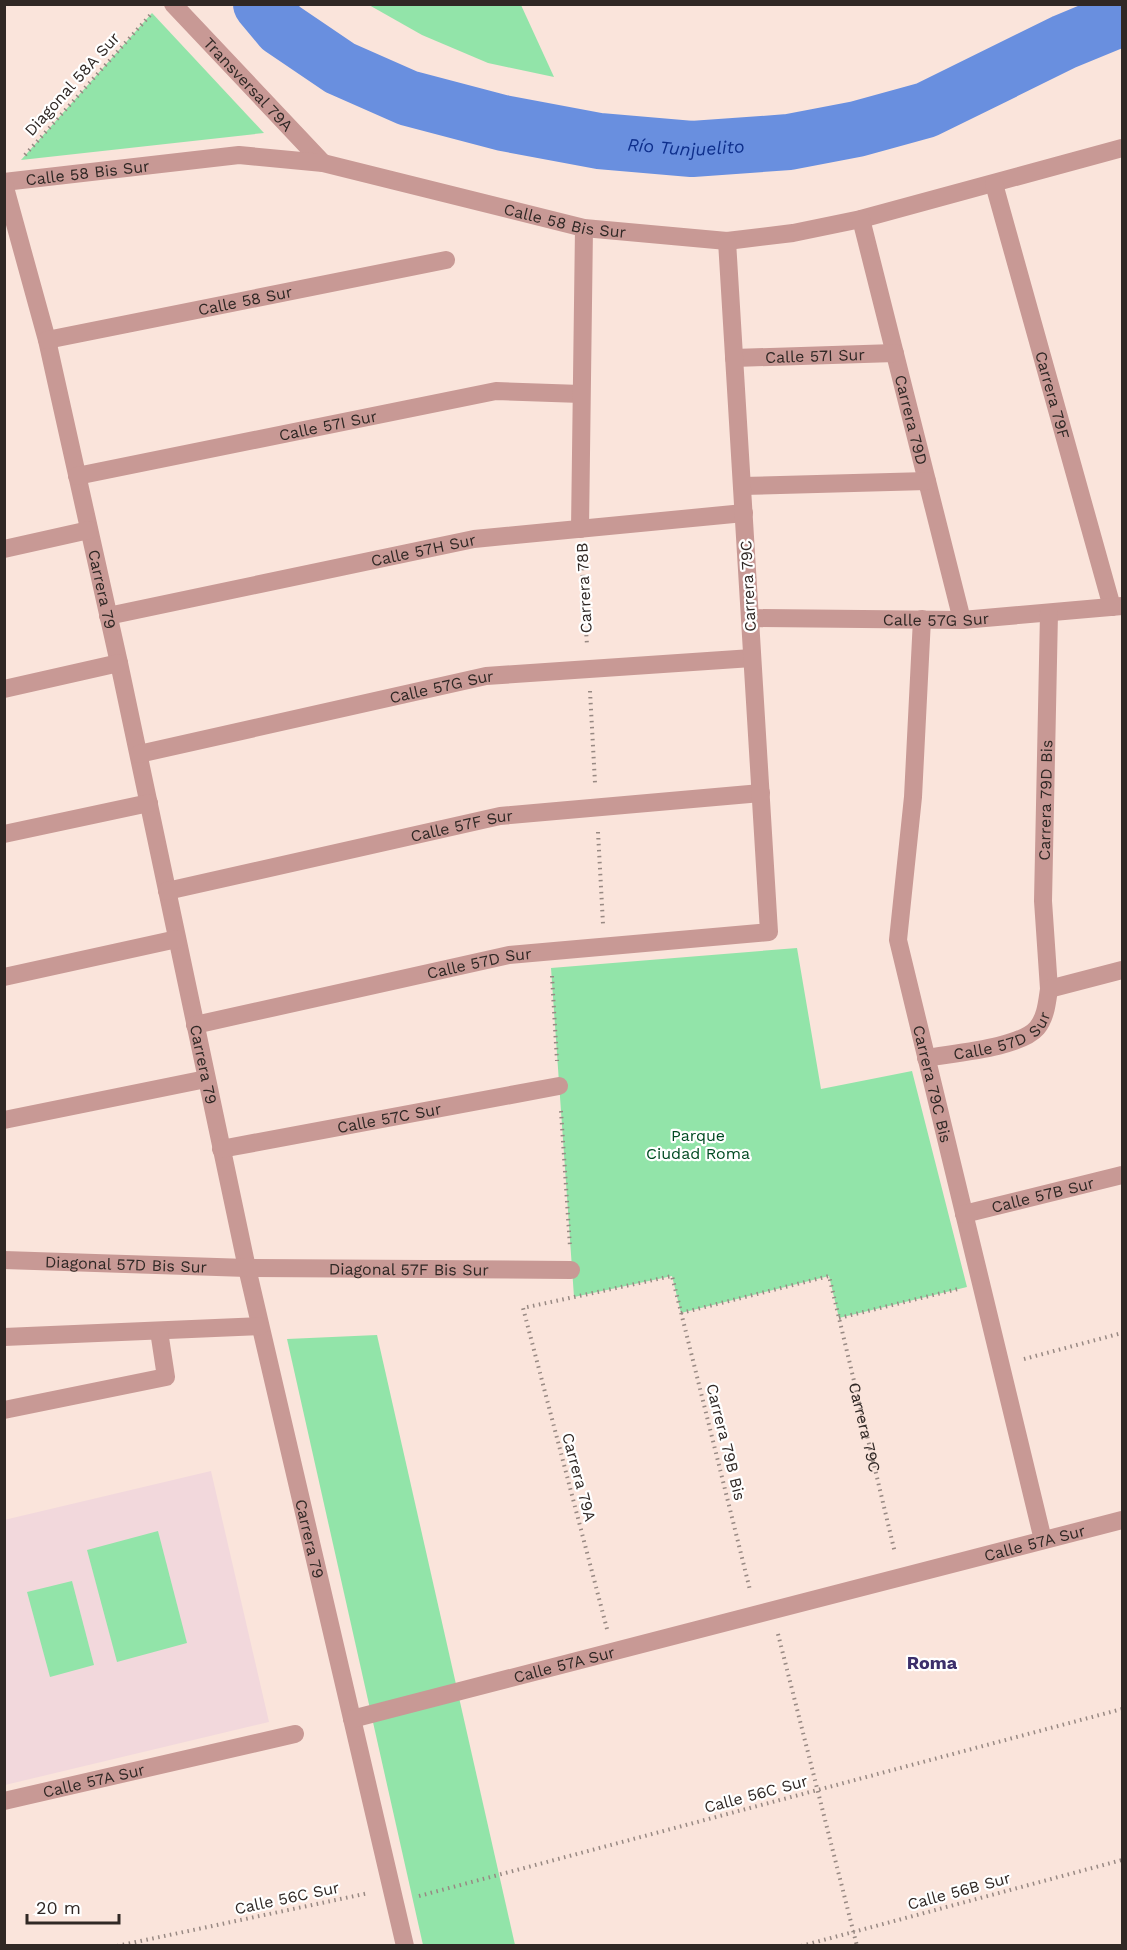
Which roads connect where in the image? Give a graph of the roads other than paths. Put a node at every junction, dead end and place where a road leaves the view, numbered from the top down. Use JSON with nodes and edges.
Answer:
{"nodes":[{"id":1,"x":173,"y":4,"type":"edge"},
{"id":2,"x":1122,"y":148,"type":"edge"},
{"id":3,"x":323,"y":163,"type":"junction"},
{"id":4,"x":4,"y":183,"type":"edge"},
{"id":5,"x":994,"y":184,"type":"junction"},
{"id":6,"x":861,"y":219,"type":"junction"},
{"id":7,"x":584,"y":228,"type":"junction"},
{"id":8,"x":727,"y":241,"type":"junction"},
{"id":9,"x":446,"y":260,"type":"dead end"},
{"id":10,"x":47,"y":340,"type":"junction"},
{"id":11,"x":895,"y":353,"type":"junction"},
{"id":12,"x":734,"y":358,"type":"junction"},
{"id":13,"x":582,"y":394,"type":"junction"},
{"id":14,"x":77,"y":476,"type":"junction"},
{"id":15,"x":927,"y":481,"type":"junction"},
{"id":16,"x":742,"y":486,"type":"junction"},
{"id":17,"x":744,"y":513,"type":"junction"},
{"id":18,"x":580,"y":529,"type":"junction"},
{"id":19,"x":89,"y":530,"type":"junction"},
{"id":20,"x":4,"y":549,"type":"edge"},
{"id":21,"x":1117,"y":607,"type":"edge"},
{"id":22,"x":1049,"y":613,"type":"junction"},
{"id":23,"x":108,"y":616,"type":"junction"},
{"id":24,"x":750,"y":618,"type":"junction"},
{"id":25,"x":922,"y":619,"type":"junction"},
{"id":26,"x":962,"y":620,"type":"junction"},
{"id":27,"x":752,"y":658,"type":"junction"},
{"id":28,"x":119,"y":663,"type":"junction"},
{"id":29,"x":4,"y":689,"type":"edge"},
{"id":30,"x":139,"y":754,"type":"junction"},
{"id":31,"x":761,"y":793,"type":"junction"},
{"id":32,"x":149,"y":803,"type":"junction"},
{"id":33,"x":4,"y":834,"type":"edge"},
{"id":34,"x":167,"y":891,"type":"junction"},
{"id":35,"x":769,"y":932,"type":"joint"},
{"id":36,"x":177,"y":939,"type":"junction"},
{"id":37,"x":1122,"y":970,"type":"edge"},
{"id":38,"x":4,"y":977,"type":"edge"},
{"id":39,"x":1049,"y":988,"type":"junction"},
{"id":40,"x":195,"y":1025,"type":"junction"},
{"id":41,"x":926,"y":1058,"type":"junction"},
{"id":42,"x":206,"y":1079,"type":"junction"},
{"id":43,"x":559,"y":1086,"type":"road end"},
{"id":44,"x":4,"y":1120,"type":"edge"},
{"id":45,"x":220,"y":1149,"type":"junction"},
{"id":46,"x":1122,"y":1175,"type":"edge"},
{"id":47,"x":964,"y":1214,"type":"junction"},
{"id":48,"x":4,"y":1260,"type":"edge"},
{"id":49,"x":247,"y":1268,"type":"junction"},
{"id":50,"x":571,"y":1269,"type":"road end"},
{"id":51,"x":260,"y":1326,"type":"junction"},
{"id":52,"x":159,"y":1331,"type":"junction"},
{"id":53,"x":4,"y":1337,"type":"edge"},
{"id":54,"x":4,"y":1410,"type":"edge"},
{"id":55,"x":1122,"y":1520,"type":"edge"},
{"id":56,"x":1042,"y":1540,"type":"junction"},
{"id":57,"x":352,"y":1719,"type":"junction"},
{"id":58,"x":295,"y":1734,"type":"dead end"},
{"id":59,"x":4,"y":1801,"type":"edge"},
{"id":60,"x":405,"y":1946,"type":"edge"}],
"edges":[{"from":1,"to":3,"type":"street","name":"Transversal 79A"},
{"from":2,"to":5,"type":"street","name":"Calle 58 Bis Sur"},
{"from":3,"to":4,"type":"street","name":"Calle 58 Bis Sur"},
{"from":3,"to":7,"type":"street","name":"Calle 58 Bis Sur"},
{"from":4,"to":10,"type":"street","name":"Carrera 79"},
{"from":5,"to":6,"type":"street","name":"Calle 58 Bis Sur"},
{"from":5,"to":21,"type":"street","name":"Carrera 79F"},
{"from":6,"to":8,"type":"street","name":"Calle 58 Bis Sur"},
{"from":6,"to":11,"type":"street","name":"Carrera 79D"},
{"from":7,"to":8,"type":"street","name":"Calle 58 Bis Sur"},
{"from":7,"to":13,"type":"street","name":"Carrera 78B"},
{"from":8,"to":12,"type":"street","name":"Carrera 79C"},
{"from":9,"to":10,"type":"street","name":"Calle 58 Sur"},
{"from":10,"to":14,"type":"street","name":"Carrera 79"},
{"from":11,"to":12,"type":"street","name":"Calle 57I Sur"},
{"from":11,"to":15,"type":"street","name":"Carrera 79D"},
{"from":12,"to":16,"type":"street","name":"Carrera 79C"},
{"from":13,"to":14,"type":"street","name":"Calle 57I Sur"},
{"from":13,"to":18,"type":"street","name":"Carrera 78B"},
{"from":14,"to":19,"type":"street","name":"Carrera 79"},
{"from":15,"to":16,"type":"street"},
{"from":15,"to":26,"type":"street","name":"Carrera 79D"},
{"from":16,"to":17,"type":"street","name":"Carrera 79C"},
{"from":17,"to":18,"type":"street","name":"Calle 57H Sur"},
{"from":17,"to":24,"type":"street","name":"Carrera 79C"},
{"from":18,"to":23,"type":"street","name":"Calle 57H Sur"},
{"from":19,"to":20,"type":"street"},
{"from":19,"to":23,"type":"street","name":"Carrera 79"},
{"from":21,"to":22,"type":"street","name":"Calle 57G Sur"},
{"from":22,"to":26,"type":"street","name":"Calle 57G Sur"},
{"from":22,"to":39,"type":"street","name":"Carrera 79D Bis"},
{"from":23,"to":28,"type":"street","name":"Carrera 79"},
{"from":24,"to":25,"type":"street","name":"Calle 57G Sur"},
{"from":24,"to":27,"type":"street","name":"Carrera 79C"},
{"from":25,"to":26,"type":"street","name":"Calle 57G Sur"},
{"from":25,"to":41,"type":"street","name":"Carrera 79C Bis"},
{"from":27,"to":30,"type":"street","name":"Calle 57G Sur"},
{"from":27,"to":31,"type":"street","name":"Carrera 79C"},
{"from":28,"to":29,"type":"street"},
{"from":28,"to":30,"type":"street","name":"Carrera 79"},
{"from":30,"to":32,"type":"street","name":"Carrera 79"},
{"from":31,"to":34,"type":"street","name":"Calle 57F Sur"},
{"from":31,"to":35,"type":"street","name":"Carrera 79C"},
{"from":32,"to":33,"type":"street"},
{"from":32,"to":34,"type":"street","name":"Carrera 79"},
{"from":34,"to":36,"type":"street","name":"Carrera 79"},
{"from":35,"to":40,"type":"street","name":"Calle 57D Sur"},
{"from":36,"to":38,"type":"street"},
{"from":36,"to":40,"type":"street","name":"Carrera 79"},
{"from":37,"to":39,"type":"street","name":"Calle 57D Sur"},
{"from":39,"to":41,"type":"street","name":"Calle 57D Sur"},
{"from":40,"to":42,"type":"street","name":"Carrera 79"},
{"from":41,"to":47,"type":"street","name":"Carrera 79C Bis"},
{"from":42,"to":44,"type":"street"},
{"from":42,"to":45,"type":"street","name":"Carrera 79"},
{"from":43,"to":45,"type":"street","name":"Calle 57C Sur"},
{"from":45,"to":49,"type":"street","name":"Carrera 79"},
{"from":46,"to":47,"type":"street","name":"Calle 57B Sur"},
{"from":47,"to":56,"type":"street","name":"Carrera 79C Bis"},
{"from":48,"to":49,"type":"street","name":"Diagonal 57D Bis Sur"},
{"from":49,"to":50,"type":"street","name":"Diagonal 57F Bis Sur"},
{"from":49,"to":51,"type":"street","name":"Carrera 79"},
{"from":51,"to":52,"type":"street"},
{"from":51,"to":57,"type":"street","name":"Carrera 79"},
{"from":52,"to":53,"type":"street"},
{"from":52,"to":54,"type":"street"},
{"from":55,"to":56,"type":"street","name":"Calle 57A Sur"},
{"from":56,"to":57,"type":"street","name":"Calle 57A Sur"},
{"from":57,"to":60,"type":"street","name":"Carrera 79"},
{"from":58,"to":59,"type":"street","name":"Calle 57A Sur"}]}
